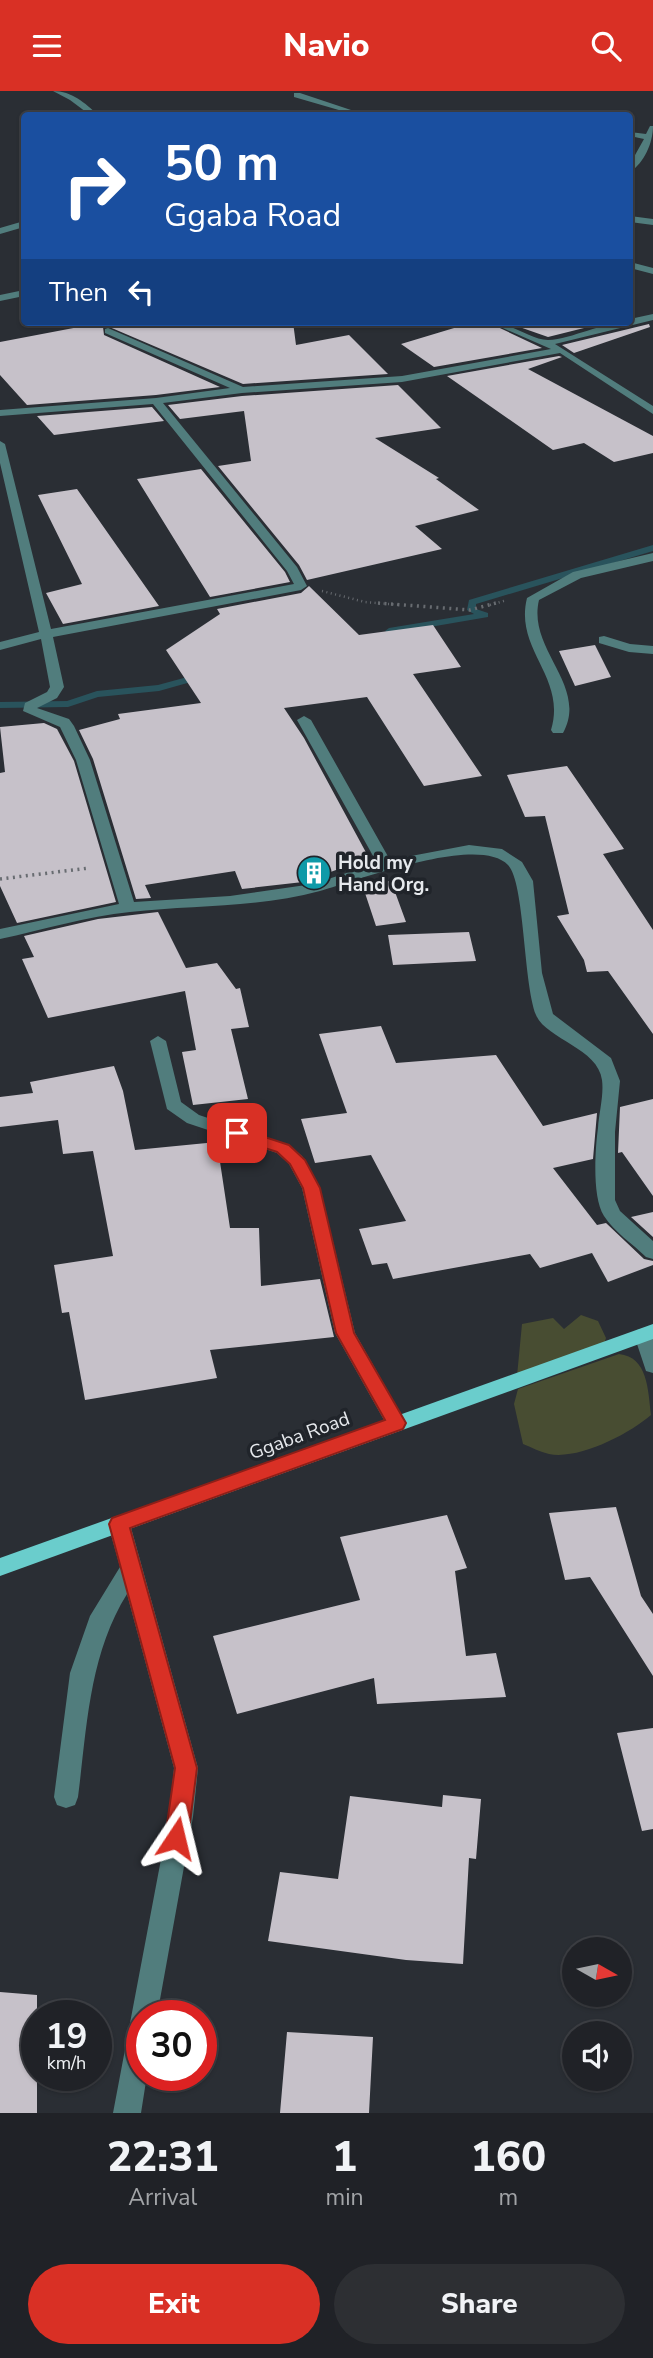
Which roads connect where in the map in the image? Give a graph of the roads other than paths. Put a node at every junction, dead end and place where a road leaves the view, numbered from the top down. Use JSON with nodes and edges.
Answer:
{"nodes":[{"id":1,"x":57,"y":91,"type":"edge"},
{"id":2,"x":297,"y":95,"type":"dead end"},
{"id":3,"x":90,"y":112,"type":"edge"},
{"id":4,"x":352,"y":112,"type":"edge"},
{"id":5,"x":651,"y":132,"type":"edge"},
{"id":6,"x":633,"y":134,"type":"edge"},
{"id":7,"x":642,"y":153,"type":"junction"},
{"id":8,"x":653,"y":154,"type":"edge"},
{"id":9,"x":633,"y":166,"type":"edge"},
{"id":10,"x":633,"y":219,"type":"edge"},
{"id":11,"x":653,"y":222,"type":"edge"},
{"id":12,"x":21,"y":225,"type":"edge"},
{"id":13,"x":0,"y":231,"type":"edge"},
{"id":14,"x":633,"y":266,"type":"edge"},
{"id":15,"x":653,"y":271,"type":"edge"},
{"id":16,"x":21,"y":294,"type":"edge"},
{"id":17,"x":0,"y":298,"type":"edge"},
{"id":18,"x":653,"y":317,"type":"edge"},
{"id":19,"x":633,"y":321,"type":"edge"},
{"id":20,"x":503,"y":326,"type":"edge"},
{"id":21,"x":614,"y":326,"type":"edge"},
{"id":22,"x":108,"y":331,"type":"dead end"},
{"id":23,"x":546,"y":344,"type":"junction"},
{"id":24,"x":562,"y":350,"type":"junction"},
{"id":25,"x":242,"y":390,"type":"junction"},
{"id":26,"x":156,"y":401,"type":"junction"},
{"id":27,"x":653,"y":411,"type":"edge"},
{"id":28,"x":0,"y":413,"type":"edge"},
{"id":29,"x":0,"y":444,"type":"edge"},
{"id":30,"x":6,"y":488,"type":"edge"},
{"id":31,"x":653,"y":557,"type":"edge"},
{"id":32,"x":46,"y":634,"type":"junction"},
{"id":33,"x":604,"y":639,"type":"dead end"},
{"id":34,"x":0,"y":646,"type":"edge"},
{"id":35,"x":653,"y":650,"type":"edge"},
{"id":36,"x":304,"y":720,"type":"dead end"},
{"id":37,"x":558,"y":730,"type":"dead end"},
{"id":38,"x":386,"y":865,"type":"junction"},
{"id":39,"x":128,"y":907,"type":"junction"},
{"id":40,"x":0,"y":934,"type":"edge"},
{"id":41,"x":158,"y":1041,"type":"dead end"},
{"id":42,"x":653,"y":1252,"type":"edge"},
{"id":43,"x":648,"y":1333,"type":"edge"},
{"id":44,"x":653,"y":1366,"type":"edge"},
{"id":45,"x":396,"y":1423,"type":"junction"},
{"id":46,"x":119,"y":1524,"type":"junction"},
{"id":47,"x":0,"y":1567,"type":"edge"},
{"id":48,"x":130,"y":1570,"type":"junction"},
{"id":49,"x":66,"y":1797,"type":"dead end"},
{"id":50,"x":147,"y":2000,"type":"edge"},
{"id":51,"x":131,"y":2091,"type":"edge"},
{"id":52,"x":127,"y":2113,"type":"edge"}],
"edges":[{"from":1,"to":3,"type":"street"},
{"from":2,"to":4,"type":"street"},
{"from":5,"to":6,"type":"street"},
{"from":5,"to":7,"type":"street"},
{"from":7,"to":8,"type":"street"},
{"from":7,"to":9,"type":"street"},
{"from":10,"to":11,"type":"street"},
{"from":12,"to":13,"type":"street"},
{"from":14,"to":15,"type":"street"},
{"from":16,"to":17,"type":"street"},
{"from":18,"to":19,"type":"street"},
{"from":20,"to":23,"type":"street"},
{"from":21,"to":23,"type":"street"},
{"from":22,"to":25,"type":"street"},
{"from":23,"to":24,"type":"street"},
{"from":24,"to":25,"type":"street"},
{"from":24,"to":27,"type":"street"},
{"from":25,"to":26,"type":"street"},
{"from":26,"to":28,"type":"street"},
{"from":26,"to":32,"type":"street"},
{"from":29,"to":30,"type":"street"},
{"from":30,"to":32,"type":"street"},
{"from":31,"to":37,"type":"street"},
{"from":32,"to":34,"type":"street"},
{"from":32,"to":39,"type":"street"},
{"from":33,"to":35,"type":"street"},
{"from":36,"to":38,"type":"street"},
{"from":38,"to":39,"type":"street"},
{"from":38,"to":42,"type":"street"},
{"from":39,"to":40,"type":"street"},
{"from":41,"to":45,"type":"street"},
{"from":43,"to":44,"type":"street"},
{"from":43,"to":45,"type":"main road","name":"Ggaba Road"},
{"from":45,"to":46,"type":"main road","name":"Ggaba Road"},
{"from":46,"to":47,"type":"main road","name":"Ggaba Road"},
{"from":46,"to":48,"type":"street"},
{"from":48,"to":49,"type":"street"},
{"from":48,"to":50,"type":"street"},
{"from":51,"to":52,"type":"street"}]}
